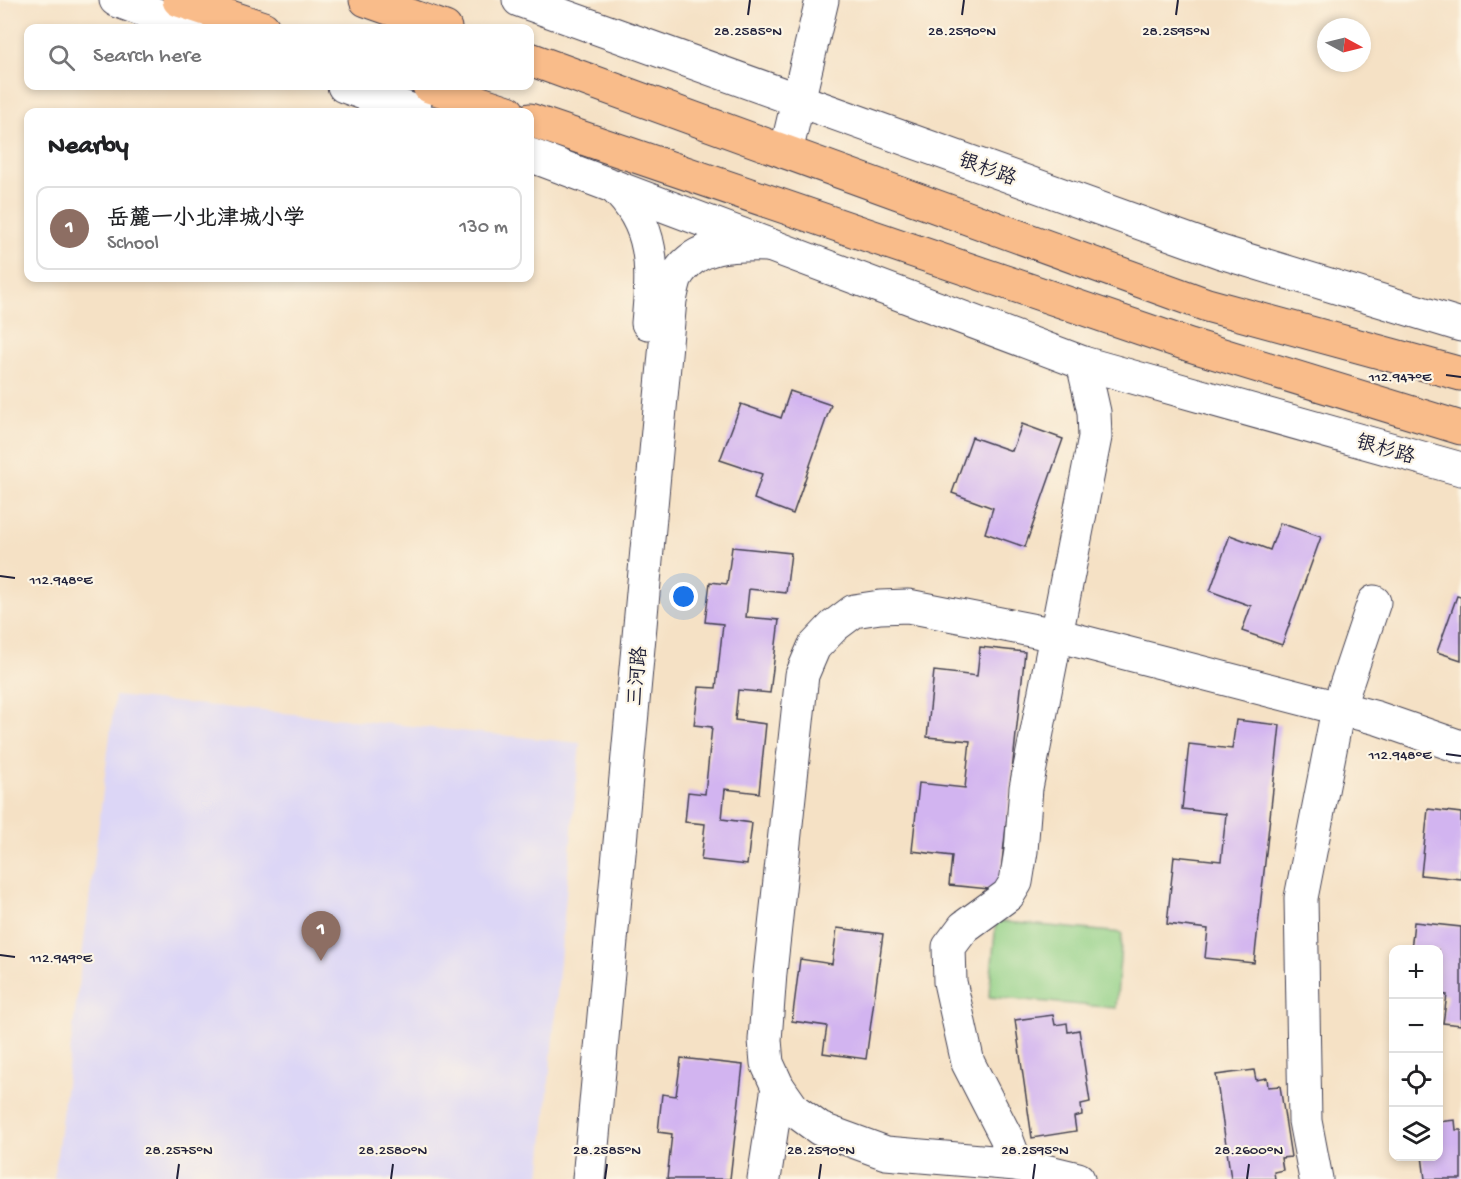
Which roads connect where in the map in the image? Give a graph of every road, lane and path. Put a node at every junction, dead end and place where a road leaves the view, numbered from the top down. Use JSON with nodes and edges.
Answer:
{"nodes":[{"id":1,"x":116,"y":0,"type":"edge"},
{"id":2,"x":179,"y":0,"type":"edge"},
{"id":3,"x":366,"y":0,"type":"edge"},
{"id":4,"x":519,"y":0,"type":"edge"},
{"id":5,"x":822,"y":0,"type":"edge"},
{"id":6,"x":181,"y":24,"type":"edge"},
{"id":7,"x":250,"y":24,"type":"edge"},
{"id":8,"x":434,"y":24,"type":"edge"},
{"id":9,"x":534,"y":60,"type":"edge"},
{"id":10,"x":355,"y":90,"type":"edge"},
{"id":11,"x":441,"y":90,"type":"edge"},
{"id":12,"x":798,"y":100,"type":"junction"},
{"id":13,"x":405,"y":108,"type":"edge"},
{"id":14,"x":496,"y":108,"type":"edge"},
{"id":15,"x":534,"y":121,"type":"edge"},
{"id":16,"x":786,"y":152,"type":"junction"},
{"id":17,"x":534,"y":156,"type":"edge"},
{"id":18,"x":613,"y":186,"type":"junction"},
{"id":19,"x":769,"y":245,"type":"junction"},
{"id":20,"x":1461,"y":325,"type":"edge"},
{"id":21,"x":1083,"y":363,"type":"junction"},
{"id":22,"x":1461,"y":374,"type":"edge"},
{"id":23,"x":1461,"y":428,"type":"edge"},
{"id":24,"x":1461,"y":469,"type":"edge"},
{"id":25,"x":1374,"y":602,"type":"dead end"},
{"id":26,"x":1056,"y":635,"type":"junction"},
{"id":27,"x":1338,"y":709,"type":"junction"},
{"id":28,"x":1461,"y":747,"type":"edge"},
{"id":29,"x":778,"y":1087,"type":"junction"},
{"id":30,"x":1016,"y":1164,"type":"junction"},
{"id":31,"x":978,"y":1170,"type":"edge"},
{"id":32,"x":569,"y":1179,"type":"edge"},
{"id":33,"x":590,"y":1179,"type":"edge"},
{"id":34,"x":764,"y":1179,"type":"edge"},
{"id":35,"x":1078,"y":1179,"type":"edge"},
{"id":36,"x":1316,"y":1179,"type":"edge"}],
"edges":[{"from":1,"to":6,"type":"street"},
{"from":2,"to":7,"type":"main road"},
{"from":3,"to":8,"type":"main road"},
{"from":4,"to":12,"type":"street","name":"银杉路"},
{"from":5,"to":12,"type":"street"},
{"from":9,"to":16,"type":"main road"},
{"from":10,"to":13,"type":"street"},
{"from":11,"to":14,"type":"main road"},
{"from":12,"to":16,"type":"street"},
{"from":12,"to":20,"type":"street","name":"银杉路"},
{"from":15,"to":23,"type":"main road","name":"银杉路"},
{"from":16,"to":22,"type":"main road"},
{"from":17,"to":18,"type":"street","name":"银杉路"},
{"from":18,"to":19,"type":"street","name":"银杉路"},
{"from":18,"to":32,"type":"street","name":"三河路"},
{"from":19,"to":21,"type":"street","name":"银杉路"},
{"from":19,"to":33,"type":"street","name":"三河路"},
{"from":21,"to":24,"type":"street","name":"银杉路"},
{"from":21,"to":26,"type":"street"},
{"from":25,"to":27,"type":"street"},
{"from":26,"to":27,"type":"street"},
{"from":26,"to":29,"type":"street"},
{"from":26,"to":30,"type":"street"},
{"from":27,"to":28,"type":"street"},
{"from":27,"to":36,"type":"street"},
{"from":29,"to":31,"type":"street"},
{"from":29,"to":34,"type":"street"},
{"from":30,"to":31,"type":"street"},
{"from":30,"to":35,"type":"street"}]}
